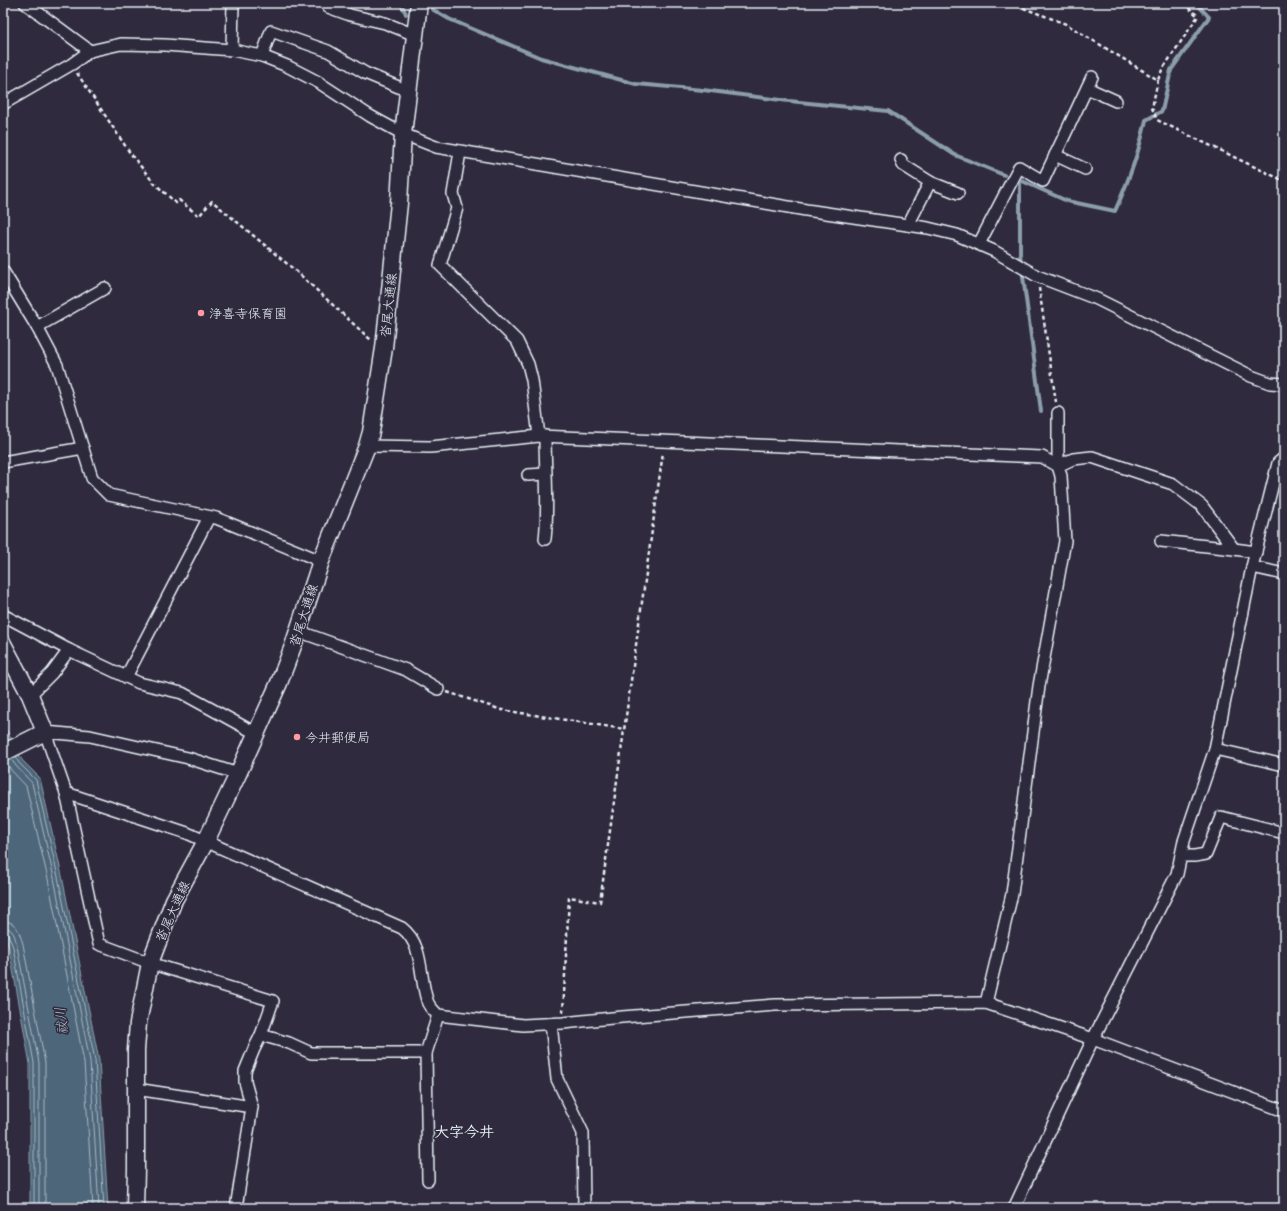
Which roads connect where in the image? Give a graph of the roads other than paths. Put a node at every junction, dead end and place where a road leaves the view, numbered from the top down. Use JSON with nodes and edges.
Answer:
{"nodes":[{"id":1,"x":25,"y":3,"type":"edge"},
{"id":2,"x":233,"y":3,"type":"edge"},
{"id":3,"x":419,"y":3,"type":"edge"},
{"id":4,"x":328,"y":7,"type":"dead end"},
{"id":5,"x":415,"y":35,"type":"junction"},
{"id":6,"x":232,"y":50,"type":"junction"},
{"id":7,"x":90,"y":51,"type":"junction"},
{"id":8,"x":262,"y":56,"type":"junction"},
{"id":9,"x":1092,"y":77,"type":"dead end"},
{"id":10,"x":1087,"y":88,"type":"junction"},
{"id":11,"x":408,"y":91,"type":"junction"},
{"id":12,"x":1116,"y":102,"type":"dead end"},
{"id":13,"x":3,"y":104,"type":"edge"},
{"id":14,"x":404,"y":134,"type":"junction"},
{"id":15,"x":460,"y":152,"type":"junction"},
{"id":16,"x":1055,"y":155,"type":"junction"},
{"id":17,"x":901,"y":160,"type":"dead end"},
{"id":18,"x":1085,"y":169,"type":"dead end"},
{"id":19,"x":930,"y":182,"type":"junction"},
{"id":20,"x":958,"y":193,"type":"dead end"},
{"id":21,"x":908,"y":225,"type":"junction"},
{"id":22,"x":980,"y":244,"type":"junction"},
{"id":23,"x":3,"y":271,"type":"edge"},
{"id":24,"x":105,"y":288,"type":"dead end"},
{"id":25,"x":37,"y":327,"type":"junction"},
{"id":26,"x":1284,"y":384,"type":"edge"},
{"id":27,"x":1058,"y":413,"type":"road end"},
{"id":28,"x":542,"y":436,"type":"junction"},
{"id":29,"x":367,"y":446,"type":"junction"},
{"id":30,"x":83,"y":448,"type":"junction"},
{"id":31,"x":1284,"y":458,"type":"edge"},
{"id":32,"x":3,"y":462,"type":"edge"},
{"id":33,"x":1058,"y":466,"type":"junction"},
{"id":34,"x":545,"y":474,"type":"junction"},
{"id":35,"x":528,"y":475,"type":"dead end"},
{"id":36,"x":209,"y":517,"type":"junction"},
{"id":37,"x":545,"y":539,"type":"dead end"},
{"id":38,"x":1161,"y":541,"type":"dead end"},
{"id":39,"x":1234,"y":549,"type":"junction"},
{"id":40,"x":1256,"y":552,"type":"junction"},
{"id":41,"x":321,"y":560,"type":"junction"},
{"id":42,"x":1252,"y":567,"type":"junction"},
{"id":43,"x":1284,"y":574,"type":"edge"},
{"id":44,"x":3,"y":615,"type":"edge"},
{"id":45,"x":298,"y":630,"type":"junction"},
{"id":46,"x":3,"y":644,"type":"edge"},
{"id":47,"x":69,"y":650,"type":"junction"},
{"id":48,"x":126,"y":677,"type":"junction"},
{"id":49,"x":438,"y":689,"type":"road end"},
{"id":50,"x":30,"y":695,"type":"junction"},
{"id":51,"x":43,"y":733,"type":"junction"},
{"id":52,"x":257,"y":734,"type":"junction"},
{"id":53,"x":1215,"y":749,"type":"junction"},
{"id":54,"x":3,"y":753,"type":"edge"},
{"id":55,"x":1284,"y":765,"type":"edge"},
{"id":56,"x":238,"y":774,"type":"junction"},
{"id":57,"x":66,"y":793,"type":"junction"},
{"id":58,"x":1284,"y":833,"type":"edge"},
{"id":59,"x":206,"y":841,"type":"junction"},
{"id":60,"x":1181,"y":856,"type":"junction"},
{"id":61,"x":150,"y":963,"type":"junction"},
{"id":62,"x":986,"y":1003,"type":"junction"},
{"id":63,"x":438,"y":1015,"type":"junction"},
{"id":64,"x":550,"y":1024,"type":"junction"},
{"id":65,"x":261,"y":1035,"type":"junction"},
{"id":66,"x":1093,"y":1039,"type":"junction"},
{"id":67,"x":426,"y":1053,"type":"junction"},
{"id":68,"x":136,"y":1089,"type":"junction"},
{"id":69,"x":252,"y":1107,"type":"junction"},
{"id":70,"x":1284,"y":1111,"type":"edge"},
{"id":71,"x":428,"y":1180,"type":"dead end"},
{"id":72,"x":135,"y":1208,"type":"edge"},
{"id":73,"x":236,"y":1208,"type":"edge"},
{"id":74,"x":584,"y":1208,"type":"edge"},
{"id":75,"x":1014,"y":1208,"type":"edge"}],
"edges":[{"from":1,"to":7,"type":"street"},
{"from":2,"to":6,"type":"street"},
{"from":3,"to":5,"type":"main road","name":"沓尾大通線"},
{"from":4,"to":5,"type":"street"},
{"from":5,"to":11,"type":"main road","name":"沓尾大通線"},
{"from":6,"to":7,"type":"street"},
{"from":6,"to":8,"type":"street"},
{"from":7,"to":13,"type":"street"},
{"from":8,"to":11,"type":"street"},
{"from":8,"to":14,"type":"street"},
{"from":9,"to":10,"type":"street"},
{"from":10,"to":12,"type":"street"},
{"from":10,"to":16,"type":"street"},
{"from":11,"to":14,"type":"main road","name":"沓尾大通線"},
{"from":14,"to":15,"type":"street"},
{"from":14,"to":29,"type":"main road","name":"沓尾大通線"},
{"from":15,"to":21,"type":"street"},
{"from":15,"to":28,"type":"street"},
{"from":16,"to":18,"type":"street"},
{"from":16,"to":22,"type":"street"},
{"from":17,"to":19,"type":"street"},
{"from":19,"to":20,"type":"street"},
{"from":19,"to":21,"type":"street"},
{"from":21,"to":22,"type":"street"},
{"from":22,"to":26,"type":"street"},
{"from":23,"to":25,"type":"street"},
{"from":24,"to":25,"type":"street"},
{"from":25,"to":30,"type":"street"},
{"from":27,"to":33,"type":"street"},
{"from":28,"to":29,"type":"street"},
{"from":28,"to":33,"type":"street"},
{"from":28,"to":34,"type":"street"},
{"from":29,"to":41,"type":"main road","name":"沓尾大通線"},
{"from":30,"to":32,"type":"street"},
{"from":30,"to":36,"type":"street"},
{"from":31,"to":40,"type":"street"},
{"from":33,"to":39,"type":"street"},
{"from":33,"to":62,"type":"street"},
{"from":34,"to":35,"type":"street"},
{"from":34,"to":37,"type":"street"},
{"from":36,"to":41,"type":"street"},
{"from":36,"to":48,"type":"street"},
{"from":38,"to":39,"type":"street"},
{"from":39,"to":40,"type":"street"},
{"from":40,"to":42,"type":"street"},
{"from":41,"to":45,"type":"main road","name":"沓尾大通線"},
{"from":42,"to":43,"type":"street"},
{"from":42,"to":53,"type":"street"},
{"from":44,"to":47,"type":"street"},
{"from":45,"to":49,"type":"street"},
{"from":45,"to":52,"type":"main road","name":"沓尾大通線"},
{"from":46,"to":50,"type":"main road"},
{"from":47,"to":48,"type":"street"},
{"from":47,"to":50,"type":"street"},
{"from":48,"to":52,"type":"street"},
{"from":50,"to":51,"type":"main road"},
{"from":51,"to":54,"type":"main road"},
{"from":51,"to":56,"type":"street"},
{"from":51,"to":57,"type":"street"},
{"from":52,"to":56,"type":"main road","name":"沓尾大通線"},
{"from":53,"to":55,"type":"street"},
{"from":53,"to":60,"type":"street"},
{"from":56,"to":59,"type":"main road","name":"沓尾大通線"},
{"from":57,"to":59,"type":"street"},
{"from":57,"to":61,"type":"street"},
{"from":58,"to":60,"type":"street"},
{"from":59,"to":61,"type":"main road","name":"沓尾大通線"},
{"from":59,"to":63,"type":"street"},
{"from":60,"to":66,"type":"street"},
{"from":61,"to":65,"type":"street"},
{"from":61,"to":68,"type":"main road","name":"沓尾大通線"},
{"from":62,"to":64,"type":"street"},
{"from":62,"to":66,"type":"street"},
{"from":63,"to":64,"type":"street"},
{"from":63,"to":67,"type":"street"},
{"from":64,"to":74,"type":"street"},
{"from":65,"to":67,"type":"street"},
{"from":65,"to":69,"type":"street"},
{"from":66,"to":70,"type":"street"},
{"from":66,"to":75,"type":"street"},
{"from":67,"to":71,"type":"street"},
{"from":68,"to":69,"type":"street"},
{"from":68,"to":72,"type":"main road","name":"沓尾大通線"},
{"from":69,"to":73,"type":"street"}]}
